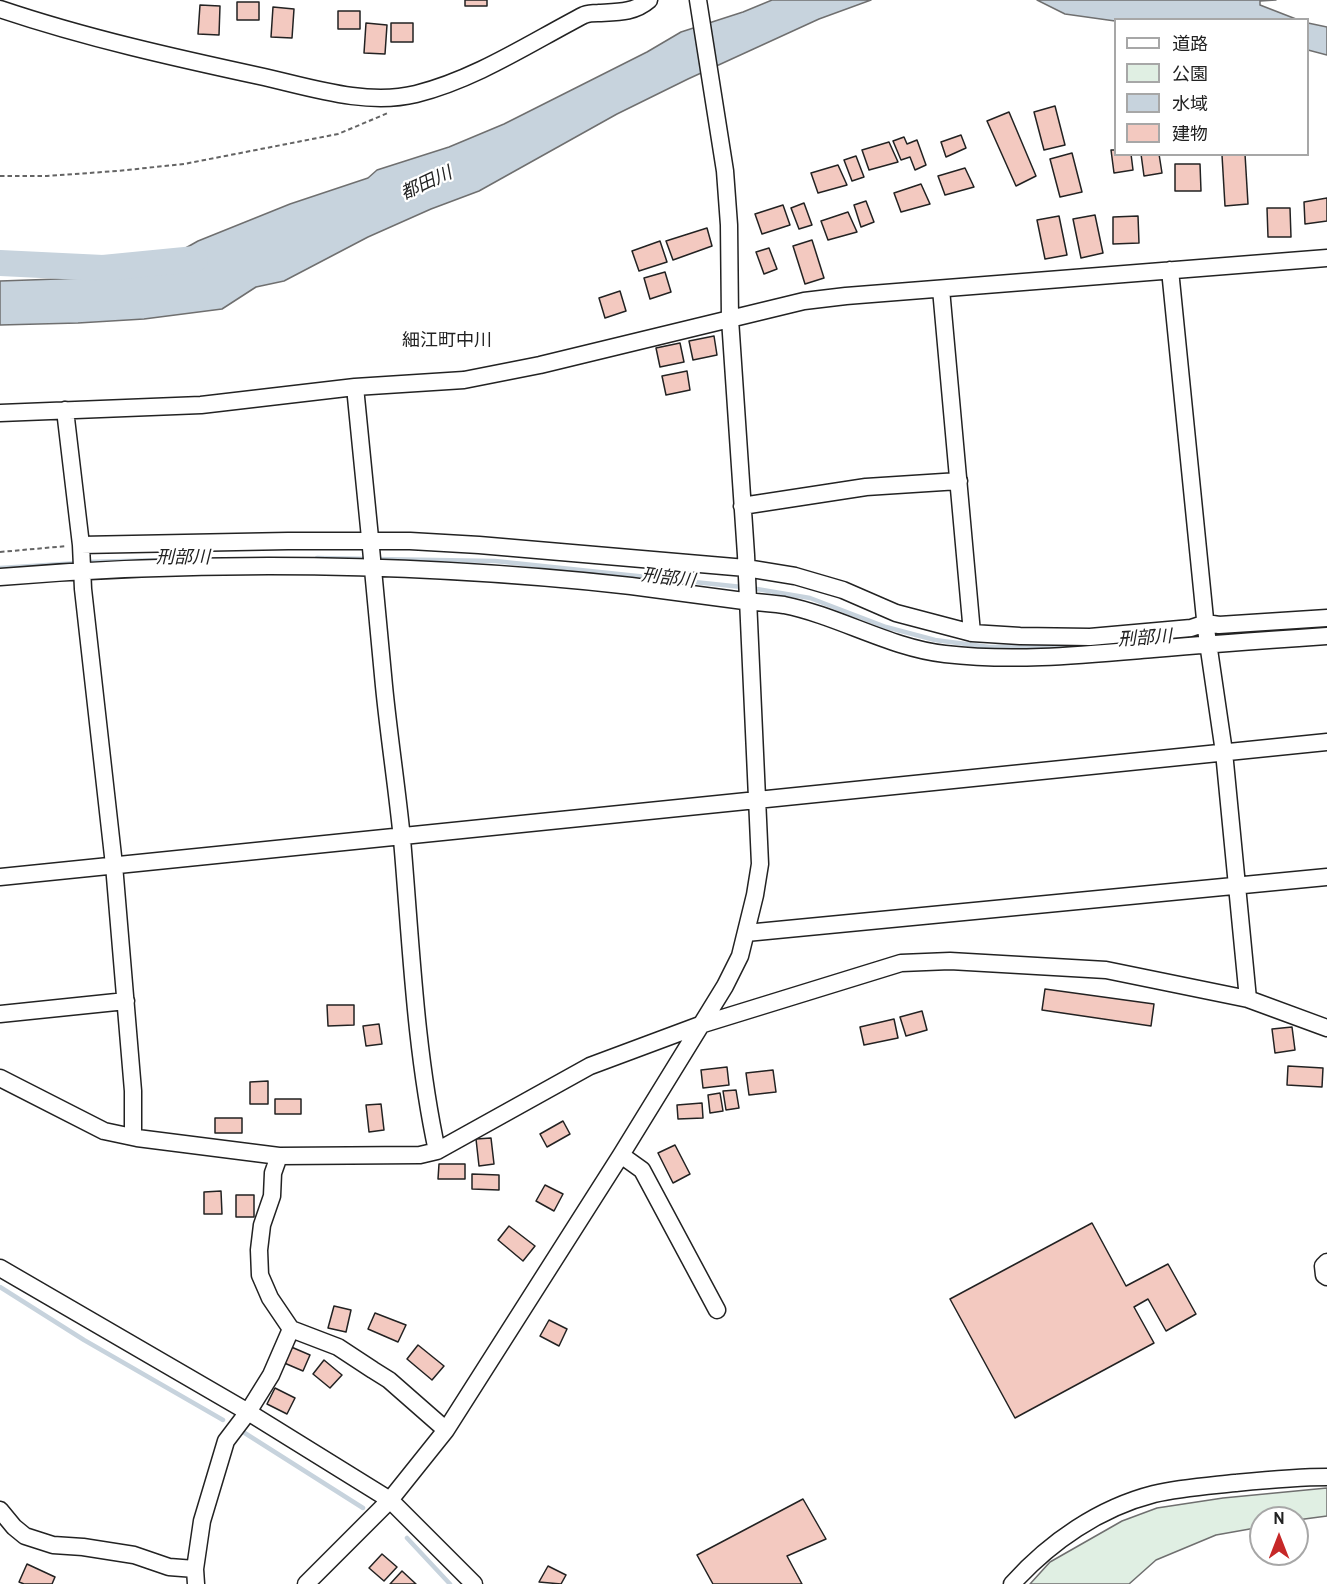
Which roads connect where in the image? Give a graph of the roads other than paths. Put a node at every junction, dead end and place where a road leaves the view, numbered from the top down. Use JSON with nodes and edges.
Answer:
{"nodes":[{"id":1,"x":649,"y":0,"type":"edge"},
{"id":2,"x":698,"y":0,"type":"edge"},
{"id":3,"x":586,"y":7,"type":"edge"},
{"id":4,"x":0,"y":9,"type":"edge"},
{"id":5,"x":1327,"y":258,"type":"edge"},
{"id":6,"x":1170,"y":270,"type":"junction"},
{"id":7,"x":941,"y":289,"type":"junction"},
{"id":8,"x":730,"y":319,"type":"junction"},
{"id":9,"x":355,"y":387,"type":"junction"},
{"id":10,"x":65,"y":410,"type":"junction"},
{"id":11,"x":0,"y":412,"type":"edge"},
{"id":12,"x":959,"y":481,"type":"junction"},
{"id":13,"x":742,"y":506,"type":"junction"},
{"id":14,"x":372,"y":544,"type":"junction"},
{"id":15,"x":81,"y":545,"type":"junction"},
{"id":16,"x":374,"y":567,"type":"junction"},
{"id":17,"x":83,"y":570,"type":"junction"},
{"id":18,"x":746,"y":570,"type":"junction"},
{"id":19,"x":0,"y":577,"type":"edge"},
{"id":20,"x":747,"y":598,"type":"junction"},
{"id":21,"x":1327,"y":618,"type":"edge"},
{"id":22,"x":972,"y":633,"type":"junction"},
{"id":23,"x":1207,"y":633,"type":"junction"},
{"id":24,"x":1327,"y":636,"type":"edge"},
{"id":25,"x":1327,"y":742,"type":"edge"},
{"id":26,"x":1224,"y":752,"type":"junction"},
{"id":27,"x":756,"y":800,"type":"junction"},
{"id":28,"x":401,"y":835,"type":"junction"},
{"id":29,"x":114,"y":865,"type":"junction"},
{"id":30,"x":0,"y":877,"type":"edge"},
{"id":31,"x":1327,"y":877,"type":"edge"},
{"id":32,"x":1235,"y":884,"type":"junction"},
{"id":33,"x":746,"y":933,"type":"junction"},
{"id":34,"x":1248,"y":999,"type":"junction"},
{"id":35,"x":126,"y":1001,"type":"junction"},
{"id":36,"x":0,"y":1014,"type":"edge"},
{"id":37,"x":700,"y":1025,"type":"junction"},
{"id":38,"x":1327,"y":1028,"type":"edge"},
{"id":39,"x":0,"y":1078,"type":"edge"},
{"id":40,"x":132,"y":1137,"type":"junction"},
{"id":41,"x":437,"y":1151,"type":"junction"},
{"id":42,"x":621,"y":1155,"type":"junction"},
{"id":43,"x":279,"y":1156,"type":"junction"},
{"id":44,"x":1327,"y":1262,"type":"edge"},
{"id":45,"x":0,"y":1268,"type":"edge"},
{"id":46,"x":1327,"y":1277,"type":"edge"},
{"id":47,"x":717,"y":1310,"type":"dead end"},
{"id":48,"x":291,"y":1329,"type":"junction"},
{"id":49,"x":249,"y":1412,"type":"junction"},
{"id":50,"x":446,"y":1430,"type":"junction"},
{"id":51,"x":1327,"y":1477,"type":"edge"},
{"id":52,"x":390,"y":1500,"type":"junction"},
{"id":53,"x":0,"y":1510,"type":"edge"},
{"id":54,"x":195,"y":1576,"type":"edge"},
{"id":55,"x":306,"y":1584,"type":"edge"},
{"id":56,"x":474,"y":1584,"type":"edge"},
{"id":57,"x":1012,"y":1584,"type":"edge"}],
"edges":[{"from":1,"to":3,"type":"street"},
{"from":2,"to":8,"type":"street"},
{"from":3,"to":4,"type":"street"},
{"from":5,"to":6,"type":"street"},
{"from":6,"to":7,"type":"street"},
{"from":6,"to":23,"type":"street"},
{"from":7,"to":8,"type":"street"},
{"from":7,"to":12,"type":"street"},
{"from":8,"to":9,"type":"street"},
{"from":8,"to":13,"type":"street"},
{"from":9,"to":10,"type":"street"},
{"from":9,"to":14,"type":"street"},
{"from":10,"to":11,"type":"street"},
{"from":10,"to":15,"type":"street"},
{"from":12,"to":13,"type":"street"},
{"from":12,"to":22,"type":"street"},
{"from":13,"to":18,"type":"street"},
{"from":14,"to":15,"type":"street"},
{"from":14,"to":16,"type":"street"},
{"from":14,"to":18,"type":"street"},
{"from":15,"to":17,"type":"street"},
{"from":16,"to":17,"type":"street"},
{"from":16,"to":20,"type":"street"},
{"from":16,"to":28,"type":"street"},
{"from":17,"to":19,"type":"street"},
{"from":17,"to":29,"type":"street"},
{"from":18,"to":20,"type":"street"},
{"from":18,"to":22,"type":"street"},
{"from":20,"to":23,"type":"street"},
{"from":20,"to":27,"type":"street"},
{"from":21,"to":23,"type":"street"},
{"from":22,"to":23,"type":"street"},
{"from":23,"to":24,"type":"street"},
{"from":23,"to":26,"type":"street"},
{"from":25,"to":26,"type":"street"},
{"from":26,"to":27,"type":"street"},
{"from":26,"to":32,"type":"street"},
{"from":27,"to":28,"type":"street"},
{"from":27,"to":33,"type":"street"},
{"from":28,"to":29,"type":"street"},
{"from":28,"to":41,"type":"street"},
{"from":29,"to":30,"type":"street"},
{"from":29,"to":35,"type":"street"},
{"from":31,"to":32,"type":"street"},
{"from":32,"to":33,"type":"street"},
{"from":32,"to":34,"type":"street"},
{"from":33,"to":37,"type":"street"},
{"from":34,"to":37,"type":"street"},
{"from":34,"to":38,"type":"street"},
{"from":35,"to":36,"type":"street"},
{"from":35,"to":40,"type":"street"},
{"from":37,"to":41,"type":"street"},
{"from":37,"to":42,"type":"street"},
{"from":39,"to":40,"type":"street"},
{"from":40,"to":43,"type":"street"},
{"from":41,"to":43,"type":"street"},
{"from":42,"to":47,"type":"street"},
{"from":42,"to":50,"type":"street"},
{"from":43,"to":48,"type":"street"},
{"from":44,"to":46,"type":"street"},
{"from":45,"to":49,"type":"street"},
{"from":48,"to":49,"type":"street"},
{"from":48,"to":50,"type":"street"},
{"from":49,"to":52,"type":"street"},
{"from":49,"to":54,"type":"street"},
{"from":50,"to":52,"type":"street"},
{"from":51,"to":57,"type":"street"},
{"from":52,"to":55,"type":"street"},
{"from":52,"to":56,"type":"street"},
{"from":53,"to":54,"type":"street"}]}
